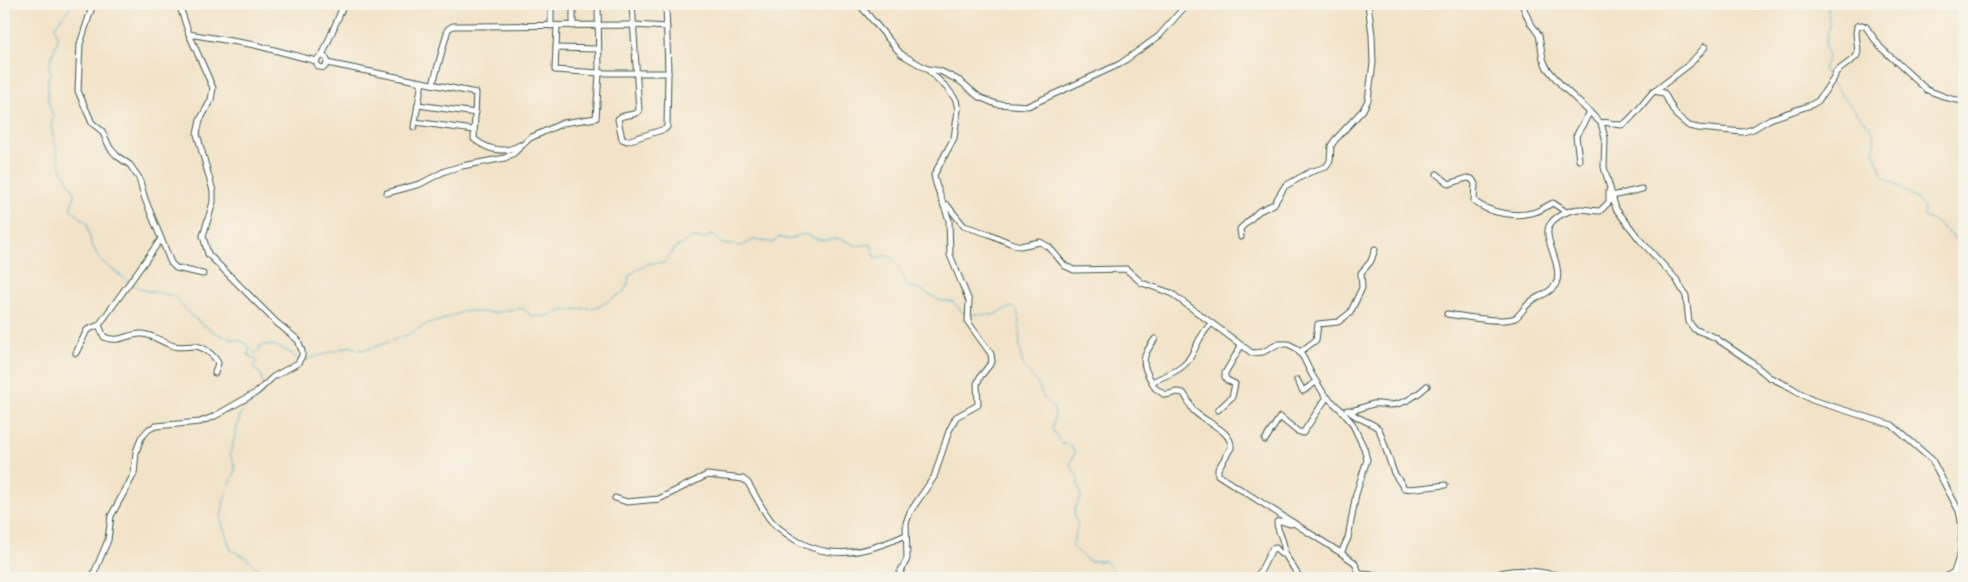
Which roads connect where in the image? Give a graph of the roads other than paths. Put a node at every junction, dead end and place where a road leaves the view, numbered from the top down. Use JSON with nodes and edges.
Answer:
{"nodes":[{"id":1,"x":93,"y":4,"type":"edge"},
{"id":2,"x":179,"y":4,"type":"edge"},
{"id":3,"x":344,"y":4,"type":"edge"},
{"id":4,"x":551,"y":4,"type":"edge"},
{"id":5,"x":573,"y":4,"type":"edge"},
{"id":6,"x":598,"y":4,"type":"edge"},
{"id":7,"x":632,"y":4,"type":"edge"},
{"id":8,"x":666,"y":4,"type":"edge"},
{"id":9,"x":859,"y":4,"type":"edge"},
{"id":10,"x":1187,"y":4,"type":"edge"},
{"id":11,"x":1368,"y":4,"type":"edge"},
{"id":12,"x":1522,"y":4,"type":"edge"},
{"id":13,"x":554,"y":26,"type":"junction"},
{"id":14,"x":573,"y":26,"type":"junction"},
{"id":15,"x":598,"y":26,"type":"junction"},
{"id":16,"x":634,"y":26,"type":"junction"},
{"id":17,"x":667,"y":27,"type":"junction"},
{"id":18,"x":189,"y":34,"type":"junction"},
{"id":19,"x":1705,"y":47,"type":"dead end"},
{"id":20,"x":556,"y":48,"type":"junction"},
{"id":21,"x":598,"y":49,"type":"junction"},
{"id":22,"x":322,"y":56,"type":"junction"},
{"id":23,"x":316,"y":61,"type":"junction"},
{"id":24,"x":327,"y":63,"type":"junction"},
{"id":25,"x":927,"y":69,"type":"junction"},
{"id":26,"x":599,"y":73,"type":"junction"},
{"id":27,"x":638,"y":73,"type":"junction"},
{"id":28,"x":668,"y":73,"type":"junction"},
{"id":29,"x":422,"y":82,"type":"junction"},
{"id":30,"x":433,"y":84,"type":"junction"},
{"id":31,"x":1654,"y":92,"type":"junction"},
{"id":32,"x":1964,"y":100,"type":"edge"},
{"id":33,"x":418,"y":105,"type":"junction"},
{"id":34,"x":1590,"y":112,"type":"junction"},
{"id":35,"x":476,"y":113,"type":"junction"},
{"id":36,"x":1601,"y":123,"type":"junction"},
{"id":37,"x":474,"y":130,"type":"junction"},
{"id":38,"x":524,"y":142,"type":"junction"},
{"id":39,"x":1579,"y":160,"type":"dead end"},
{"id":40,"x":1437,"y":174,"type":"dead end"},
{"id":41,"x":1610,"y":187,"type":"junction"},
{"id":42,"x":1642,"y":189,"type":"dead end"},
{"id":43,"x":388,"y":193,"type":"dead end"},
{"id":44,"x":1612,"y":196,"type":"junction"},
{"id":45,"x":943,"y":200,"type":"junction"},
{"id":46,"x":1566,"y":212,"type":"junction"},
{"id":47,"x":1241,"y":237,"type":"dead end"},
{"id":48,"x":161,"y":239,"type":"junction"},
{"id":49,"x":1375,"y":249,"type":"dead end"},
{"id":50,"x":203,"y":274,"type":"dead end"},
{"id":51,"x":1447,"y":314,"type":"dead end"},
{"id":52,"x":1212,"y":324,"type":"junction"},
{"id":53,"x":99,"y":325,"type":"junction"},
{"id":54,"x":1155,"y":339,"type":"dead end"},
{"id":55,"x":1241,"y":346,"type":"junction"},
{"id":56,"x":1300,"y":352,"type":"junction"},
{"id":57,"x":76,"y":353,"type":"dead end"},
{"id":58,"x":215,"y":373,"type":"dead end"},
{"id":59,"x":1297,"y":380,"type":"dead end"},
{"id":60,"x":1152,"y":382,"type":"junction"},
{"id":61,"x":1316,"y":382,"type":"junction"},
{"id":62,"x":1427,"y":386,"type":"dead end"},
{"id":63,"x":1327,"y":397,"type":"junction"},
{"id":64,"x":1218,"y":410,"type":"dead end"},
{"id":65,"x":1342,"y":410,"type":"junction"},
{"id":66,"x":1349,"y":411,"type":"junction"},
{"id":67,"x":1265,"y":440,"type":"dead end"},
{"id":68,"x":1444,"y":485,"type":"dead end"},
{"id":69,"x":616,"y":498,"type":"dead end"},
{"id":70,"x":1962,"y":509,"type":"edge"},
{"id":71,"x":1294,"y":523,"type":"junction"},
{"id":72,"x":906,"y":535,"type":"junction"},
{"id":73,"x":1284,"y":553,"type":"junction"},
{"id":74,"x":1341,"y":553,"type":"junction"},
{"id":75,"x":1954,"y":572,"type":"junction"},
{"id":76,"x":92,"y":578,"type":"edge"},
{"id":77,"x":898,"y":578,"type":"edge"},
{"id":78,"x":1257,"y":578,"type":"edge"},
{"id":79,"x":1300,"y":578,"type":"edge"},
{"id":80,"x":1417,"y":578,"type":"edge"},
{"id":81,"x":1489,"y":578,"type":"edge"},
{"id":82,"x":1571,"y":578,"type":"edge"},
{"id":83,"x":1944,"y":578,"type":"edge"},
{"id":84,"x":1957,"y":578,"type":"edge"}],
"edges":[{"from":1,"to":48,"type":"street"},
{"from":2,"to":18,"type":"street"},
{"from":3,"to":22,"type":"street"},
{"from":4,"to":13,"type":"street"},
{"from":5,"to":14,"type":"street"},
{"from":6,"to":15,"type":"street"},
{"from":7,"to":16,"type":"street"},
{"from":8,"to":17,"type":"street"},
{"from":9,"to":25,"type":"street"},
{"from":10,"to":25,"type":"street"},
{"from":11,"to":47,"type":"street"},
{"from":12,"to":34,"type":"street"},
{"from":13,"to":14,"type":"street"},
{"from":13,"to":20,"type":"street"},
{"from":13,"to":30,"type":"street"},
{"from":14,"to":15,"type":"street"},
{"from":15,"to":16,"type":"street"},
{"from":15,"to":21,"type":"street"},
{"from":16,"to":17,"type":"street"},
{"from":16,"to":27,"type":"street"},
{"from":17,"to":28,"type":"street"},
{"from":18,"to":23,"type":"street"},
{"from":18,"to":76,"type":"street"},
{"from":19,"to":31,"type":"street"},
{"from":20,"to":21,"type":"street"},
{"from":20,"to":26,"type":"street"},
{"from":21,"to":26,"type":"street"},
{"from":22,"to":23,"type":"street"},
{"from":22,"to":24,"type":"street"},
{"from":23,"to":24,"type":"street"},
{"from":24,"to":29,"type":"street"},
{"from":25,"to":45,"type":"street"},
{"from":26,"to":27,"type":"street"},
{"from":26,"to":38,"type":"street"},
{"from":27,"to":28,"type":"street"},
{"from":27,"to":28,"type":"street"},
{"from":29,"to":30,"type":"street"},
{"from":29,"to":33,"type":"street"},
{"from":30,"to":35,"type":"street"},
{"from":31,"to":32,"type":"street"},
{"from":31,"to":36,"type":"street"},
{"from":33,"to":35,"type":"street"},
{"from":33,"to":37,"type":"street"},
{"from":34,"to":36,"type":"street"},
{"from":34,"to":39,"type":"street"},
{"from":35,"to":37,"type":"street"},
{"from":36,"to":41,"type":"street"},
{"from":37,"to":38,"type":"street"},
{"from":38,"to":43,"type":"street"},
{"from":40,"to":46,"type":"street"},
{"from":41,"to":44,"type":"street"},
{"from":41,"to":46,"type":"street"},
{"from":42,"to":44,"type":"street"},
{"from":44,"to":70,"type":"street"},
{"from":45,"to":52,"type":"street"},
{"from":45,"to":72,"type":"street"},
{"from":46,"to":51,"type":"street"},
{"from":48,"to":50,"type":"street"},
{"from":48,"to":53,"type":"street"},
{"from":49,"to":56,"type":"street"},
{"from":52,"to":55,"type":"street"},
{"from":52,"to":60,"type":"street"},
{"from":53,"to":57,"type":"street"},
{"from":53,"to":58,"type":"street"},
{"from":54,"to":60,"type":"street"},
{"from":55,"to":56,"type":"street"},
{"from":55,"to":64,"type":"street"},
{"from":56,"to":61,"type":"street"},
{"from":59,"to":61,"type":"street"},
{"from":60,"to":71,"type":"street"},
{"from":61,"to":63,"type":"street"},
{"from":62,"to":66,"type":"street"},
{"from":63,"to":65,"type":"street"},
{"from":63,"to":67,"type":"street"},
{"from":65,"to":66,"type":"street"},
{"from":65,"to":74,"type":"street"},
{"from":66,"to":68,"type":"street"},
{"from":69,"to":72,"type":"street"},
{"from":70,"to":75,"type":"street"},
{"from":71,"to":73,"type":"street"},
{"from":71,"to":74,"type":"street"},
{"from":72,"to":77,"type":"street"},
{"from":73,"to":78,"type":"street"},
{"from":73,"to":79,"type":"street"},
{"from":74,"to":80,"type":"street"},
{"from":75,"to":83,"type":"street"},
{"from":75,"to":84,"type":"street"},
{"from":81,"to":82,"type":"street"}]}
